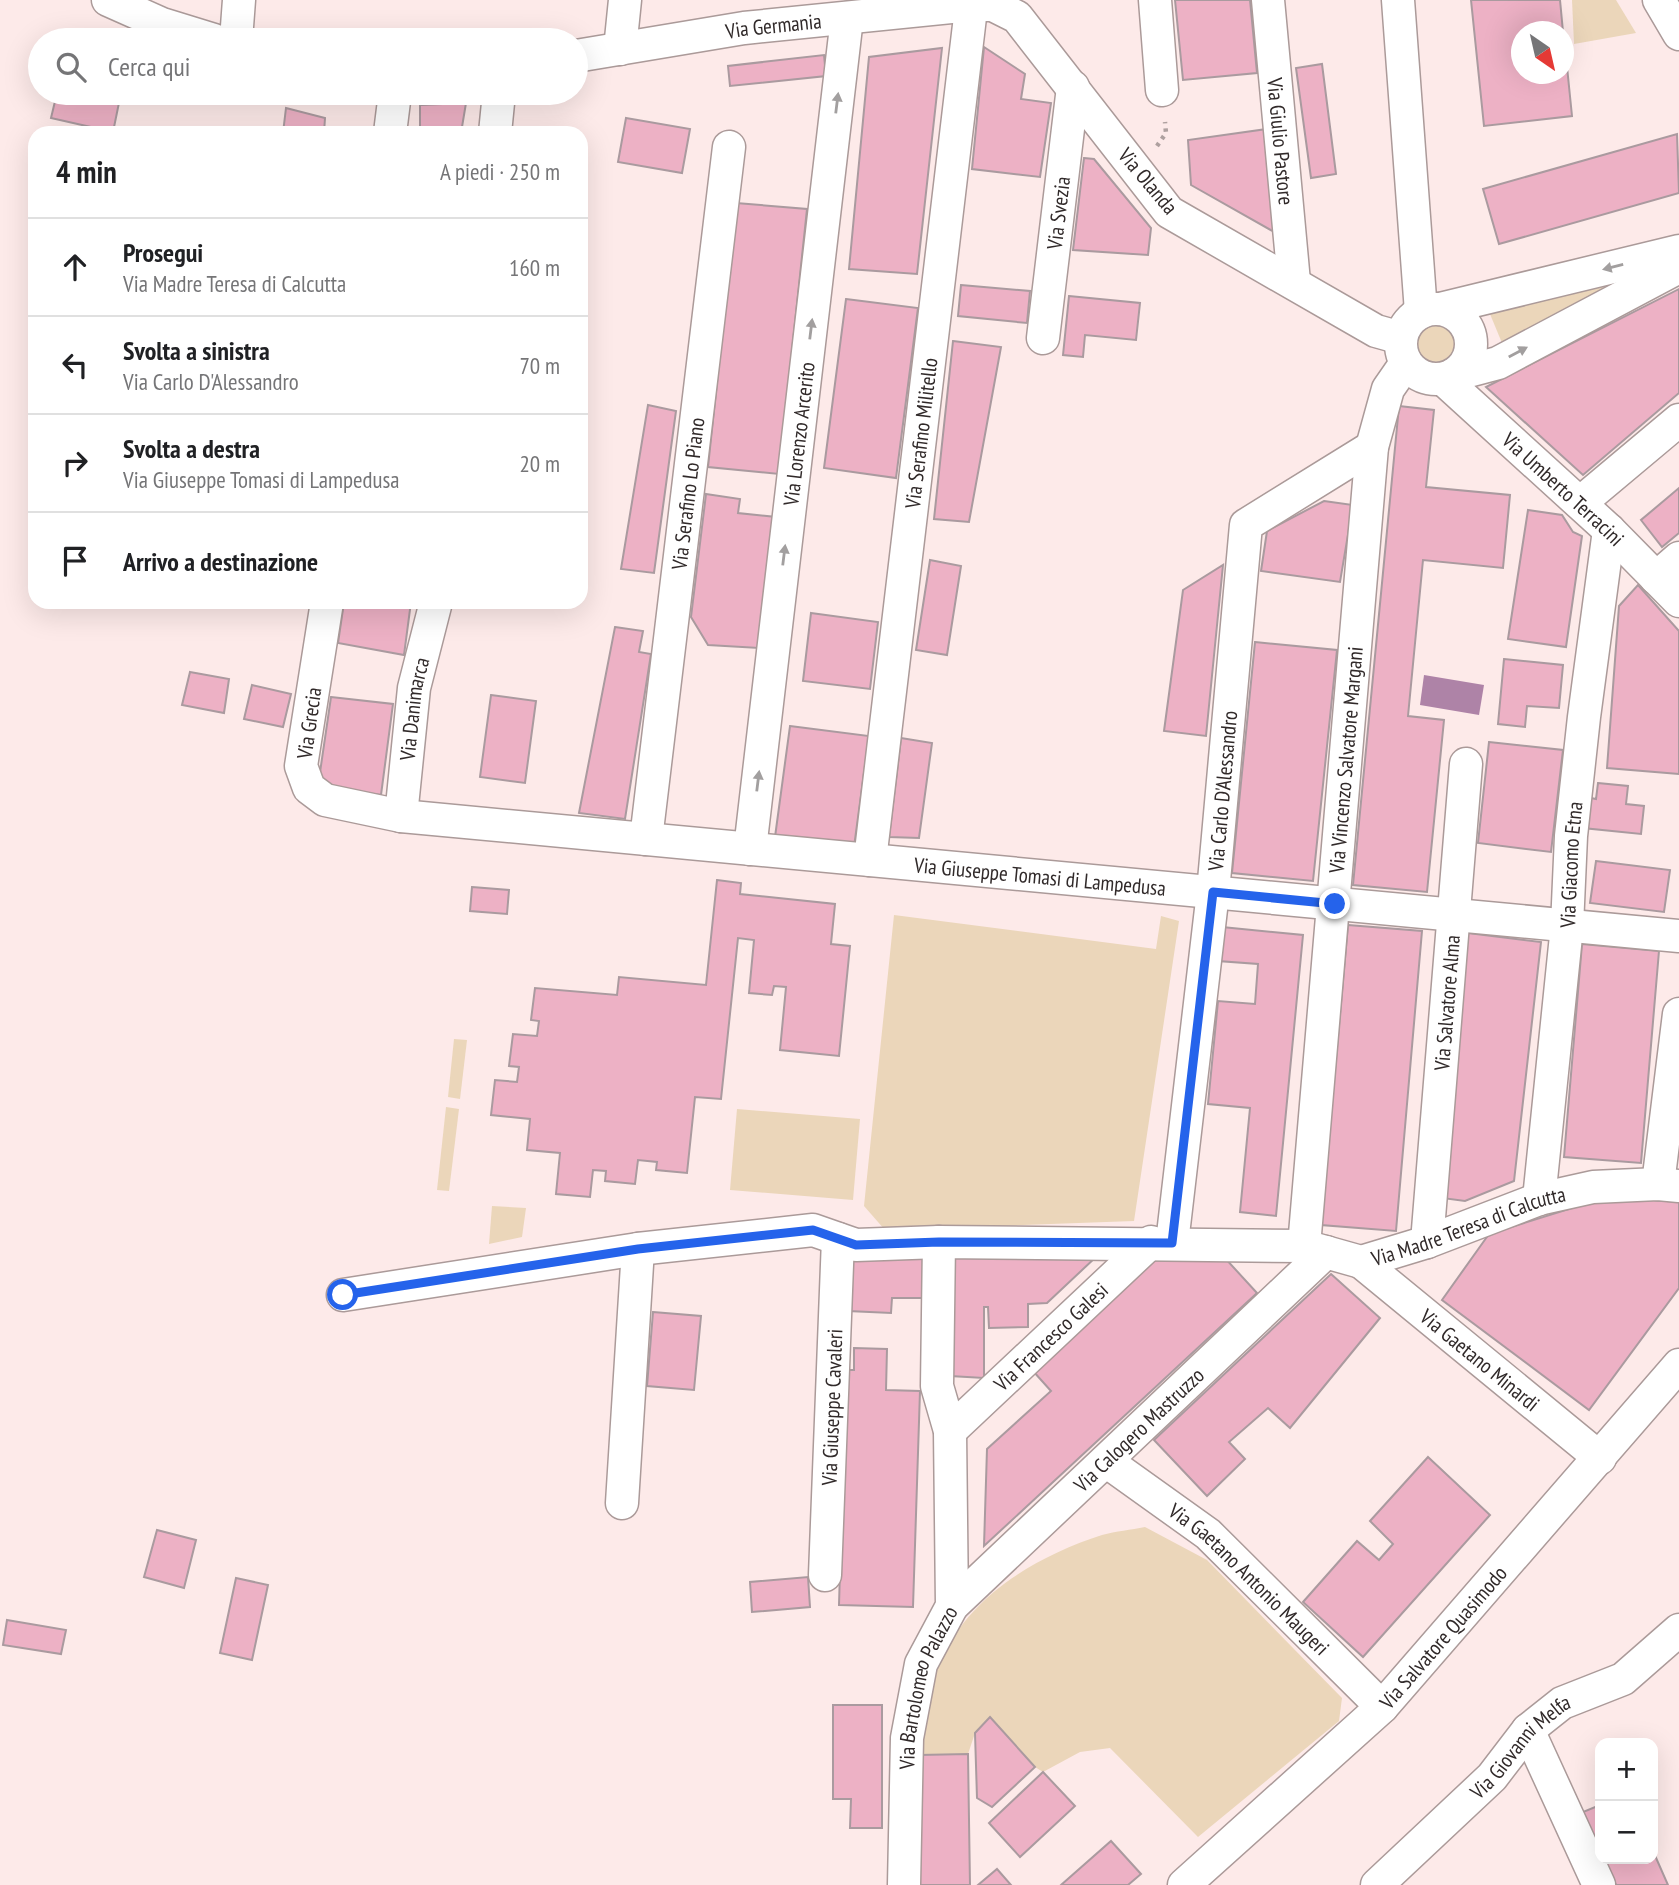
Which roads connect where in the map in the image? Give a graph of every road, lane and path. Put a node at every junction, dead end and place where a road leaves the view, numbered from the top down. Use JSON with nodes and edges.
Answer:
{"nodes":[{"id":1,"x":108,"y":0,"type":"edge"},
{"id":2,"x":239,"y":0,"type":"edge"},
{"id":3,"x":625,"y":0,"type":"edge"},
{"id":4,"x":1155,"y":0,"type":"edge"},
{"id":5,"x":1268,"y":0,"type":"edge"},
{"id":6,"x":1398,"y":0,"type":"edge"},
{"id":7,"x":1659,"y":0,"type":"edge"},
{"id":8,"x":972,"y":2,"type":"edge"},
{"id":9,"x":847,"y":18,"type":"junction"},
{"id":10,"x":175,"y":28,"type":"edge"},
{"id":11,"x":237,"y":28,"type":"edge"},
{"id":12,"x":1679,"y":34,"type":"edge"},
{"id":13,"x":620,"y":49,"type":"junction"},
{"id":14,"x":588,"y":53,"type":"edge"},
{"id":15,"x":1073,"y":87,"type":"junction"},
{"id":16,"x":1162,"y":90,"type":"joint"},
{"id":17,"x":394,"y":105,"type":"edge"},
{"id":18,"x":498,"y":105,"type":"edge"},
{"id":19,"x":391,"y":126,"type":"edge"},
{"id":20,"x":496,"y":126,"type":"edge"},
{"id":21,"x":729,"y":146,"type":"dead end"},
{"id":22,"x":1138,"y":172,"type":"junction"},
{"id":23,"x":1679,"y":251,"type":"edge"},
{"id":24,"x":1679,"y":267,"type":"edge"},
{"id":25,"x":1294,"y":282,"type":"junction"},
{"id":26,"x":1430,"y":311,"type":"junction"},
{"id":27,"x":1043,"y":338,"type":"dead end"},
{"id":28,"x":1404,"y":350,"type":"junction"},
{"id":29,"x":1448,"y":377,"type":"junction"},
{"id":30,"x":1679,"y":420,"type":"edge"},
{"id":31,"x":1372,"y":447,"type":"junction"},
{"id":32,"x":1580,"y":503,"type":"junction"},
{"id":33,"x":1609,"y":530,"type":"junction"},
{"id":34,"x":1668,"y":568,"type":"edge"},
{"id":35,"x":1679,"y":601,"type":"edge"},
{"id":36,"x":326,"y":609,"type":"edge"},
{"id":37,"x":434,"y":609,"type":"edge"},
{"id":38,"x":1466,"y":764,"type":"dead end"},
{"id":39,"x":401,"y":816,"type":"junction"},
{"id":40,"x":646,"y":839,"type":"junction"},
{"id":41,"x":750,"y":849,"type":"junction"},
{"id":42,"x":870,"y":860,"type":"junction"},
{"id":43,"x":1213,"y":892,"type":"junction"},
{"id":44,"x":1335,"y":904,"type":"junction"},
{"id":45,"x":1454,"y":915,"type":"junction"},
{"id":46,"x":1567,"y":926,"type":"junction"},
{"id":47,"x":1679,"y":936,"type":"edge"},
{"id":48,"x":1679,"y":1014,"type":"edge"},
{"id":49,"x":1668,"y":1185,"type":"edge"},
{"id":50,"x":1538,"y":1199,"type":"junction"},
{"id":51,"x":838,"y":1239,"type":"junction"},
{"id":52,"x":939,"y":1242,"type":"junction"},
{"id":53,"x":1427,"y":1242,"type":"junction"},
{"id":54,"x":1161,"y":1243,"type":"junction"},
{"id":55,"x":638,"y":1249,"type":"junction"},
{"id":56,"x":1315,"y":1249,"type":"junction"},
{"id":57,"x":1361,"y":1262,"type":"junction"},
{"id":58,"x":343,"y":1295,"type":"dead end"},
{"id":59,"x":1679,"y":1365,"type":"edge"},
{"id":60,"x":950,"y":1431,"type":"junction"},
{"id":61,"x":1600,"y":1458,"type":"junction"},
{"id":62,"x":1106,"y":1461,"type":"junction"},
{"id":63,"x":622,"y":1503,"type":"dead end"},
{"id":64,"x":825,"y":1575,"type":"dead end"},
{"id":65,"x":952,"y":1606,"type":"junction"},
{"id":66,"x":1679,"y":1630,"type":"edge"},
{"id":67,"x":1382,"y":1707,"type":"junction"},
{"id":68,"x":1528,"y":1730,"type":"junction"},
{"id":69,"x":904,"y":1885,"type":"edge"},
{"id":70,"x":1184,"y":1885,"type":"edge"},
{"id":71,"x":1377,"y":1885,"type":"edge"},
{"id":72,"x":1599,"y":1885,"type":"edge"}],
"edges":[{"from":1,"to":10,"type":"street"},
{"from":2,"to":11,"type":"street"},
{"from":3,"to":13,"type":"street"},
{"from":4,"to":16,"type":"street"},
{"from":5,"to":25,"type":"street","name":"Via Giulio Pastore"},
{"from":6,"to":26,"type":"street"},
{"from":7,"to":12,"type":"street"},
{"from":8,"to":9,"type":"street","name":"Via Germania"},
{"from":8,"to":15,"type":"street","name":"Via Olanda"},
{"from":8,"to":42,"type":"street","name":"Via Serafino Militello"},
{"from":9,"to":13,"type":"street","name":"Via Germania"},
{"from":41,"to":9,"type":"street","name":"Via Lorenzo Arcerito","one_way":true},
{"from":13,"to":14,"type":"street","name":"Via Germania"},
{"from":15,"to":22,"type":"street","name":"Via Olanda"},
{"from":15,"to":27,"type":"street","name":"Via Svezia"},
{"from":16,"to":22,"type":"path"},
{"from":17,"to":19,"type":"street"},
{"from":18,"to":20,"type":"street"},
{"from":21,"to":40,"type":"street","name":"Via Serafino Lo Piano"},
{"from":22,"to":25,"type":"street","name":"Via Olanda"},
{"from":23,"to":26,"type":"street","one_way":true},
{"from":29,"to":24,"type":"street","one_way":true},
{"from":25,"to":28,"type":"street","name":"Via Olanda"},
{"from":26,"to":28,"type":"street"},
{"from":26,"to":29,"type":"street"},
{"from":28,"to":29,"type":"street"},
{"from":28,"to":31,"type":"street","name":"Via Vincenzo Salvatore Margani"},
{"from":29,"to":32,"type":"street","name":"Via Umberto Terracini"},
{"from":30,"to":32,"type":"street"},
{"from":31,"to":43,"type":"street","name":"Via Carlo D'Alessandro"},
{"from":31,"to":44,"type":"street","name":"Via Vincenzo Salvatore Margani"},
{"from":32,"to":33,"type":"street","name":"Via Umberto Terracini"},
{"from":33,"to":34,"type":"street","name":"Via Umberto Terracini"},
{"from":33,"to":46,"type":"street","name":"Via Giacomo Etna"},
{"from":34,"to":35,"type":"street","name":"Via Umberto Terracini"},
{"from":36,"to":39,"type":"street","name":"Via Grecia"},
{"from":37,"to":39,"type":"street","name":"Via Danimarca"},
{"from":38,"to":45,"type":"street","name":"Via Salvatore Alma"},
{"from":39,"to":40,"type":"street","name":"Via Giuseppe Tomasi di Lampedusa"},
{"from":40,"to":41,"type":"street","name":"Via Giuseppe Tomasi di Lampedusa"},
{"from":41,"to":42,"type":"street","name":"Via Giuseppe Tomasi di Lampedusa"},
{"from":42,"to":43,"type":"street","name":"Via Giuseppe Tomasi di Lampedusa"},
{"from":43,"to":44,"type":"street","name":"Via Giuseppe Tomasi di Lampedusa"},
{"from":43,"to":54,"type":"street","name":"Via Carlo D'Alessandro"},
{"from":44,"to":45,"type":"street","name":"Via Giuseppe Tomasi di Lampedusa"},
{"from":44,"to":56,"type":"street","name":"Via Vincenzo Salvatore Margani"},
{"from":45,"to":46,"type":"street","name":"Via Giuseppe Tomasi di Lampedusa"},
{"from":45,"to":53,"type":"street","name":"Via Salvatore Alma"},
{"from":46,"to":47,"type":"street","name":"Via Giuseppe Tomasi di Lampedusa"},
{"from":46,"to":50,"type":"street","name":"Via Giacomo Etna"},
{"from":48,"to":49,"type":"street"},
{"from":49,"to":50,"type":"street","name":"Via Madre Teresa di Calcutta"},
{"from":50,"to":53,"type":"street","name":"Via Madre Teresa di Calcutta"},
{"from":51,"to":52,"type":"street","name":"Via Madre Teresa di Calcutta"},
{"from":51,"to":55,"type":"street","name":"Via Madre Teresa di Calcutta"},
{"from":51,"to":64,"type":"street","name":"Via Giuseppe Cavaleri"},
{"from":52,"to":54,"type":"street","name":"Via Madre Teresa di Calcutta"},
{"from":52,"to":60,"type":"street","name":"Via Bartolomeo Palazzo"},
{"from":53,"to":57,"type":"street","name":"Via Madre Teresa di Calcutta"},
{"from":54,"to":56,"type":"street","name":"Via Madre Teresa di Calcutta"},
{"from":54,"to":60,"type":"street","name":"Via Francesco Galesi"},
{"from":55,"to":58,"type":"street","name":"Via Madre Teresa di Calcutta"},
{"from":55,"to":63,"type":"street"},
{"from":56,"to":57,"type":"street","name":"Via Madre Teresa di Calcutta"},
{"from":56,"to":62,"type":"street","name":"Via Calogero Mastruzzo"},
{"from":57,"to":61,"type":"street","name":"Via Gaetano Minardi"},
{"from":59,"to":61,"type":"street","name":"Via Salvatore Quasimodo"},
{"from":60,"to":65,"type":"street","name":"Via Bartolomeo Palazzo"},
{"from":61,"to":67,"type":"street","name":"Via Salvatore Quasimodo"},
{"from":62,"to":65,"type":"street","name":"Via Calogero Mastruzzo"},
{"from":62,"to":67,"type":"street","name":"Via Gaetano Antonio Maugeri"},
{"from":65,"to":69,"type":"street","name":"Via Bartolomeo Palazzo"},
{"from":66,"to":68,"type":"street","name":"Via Giovanni Melfa"},
{"from":67,"to":70,"type":"street","name":"Via Salvatore Quasimodo"},
{"from":68,"to":71,"type":"street","name":"Via Giovanni Melfa"},
{"from":68,"to":72,"type":"street"}]}
